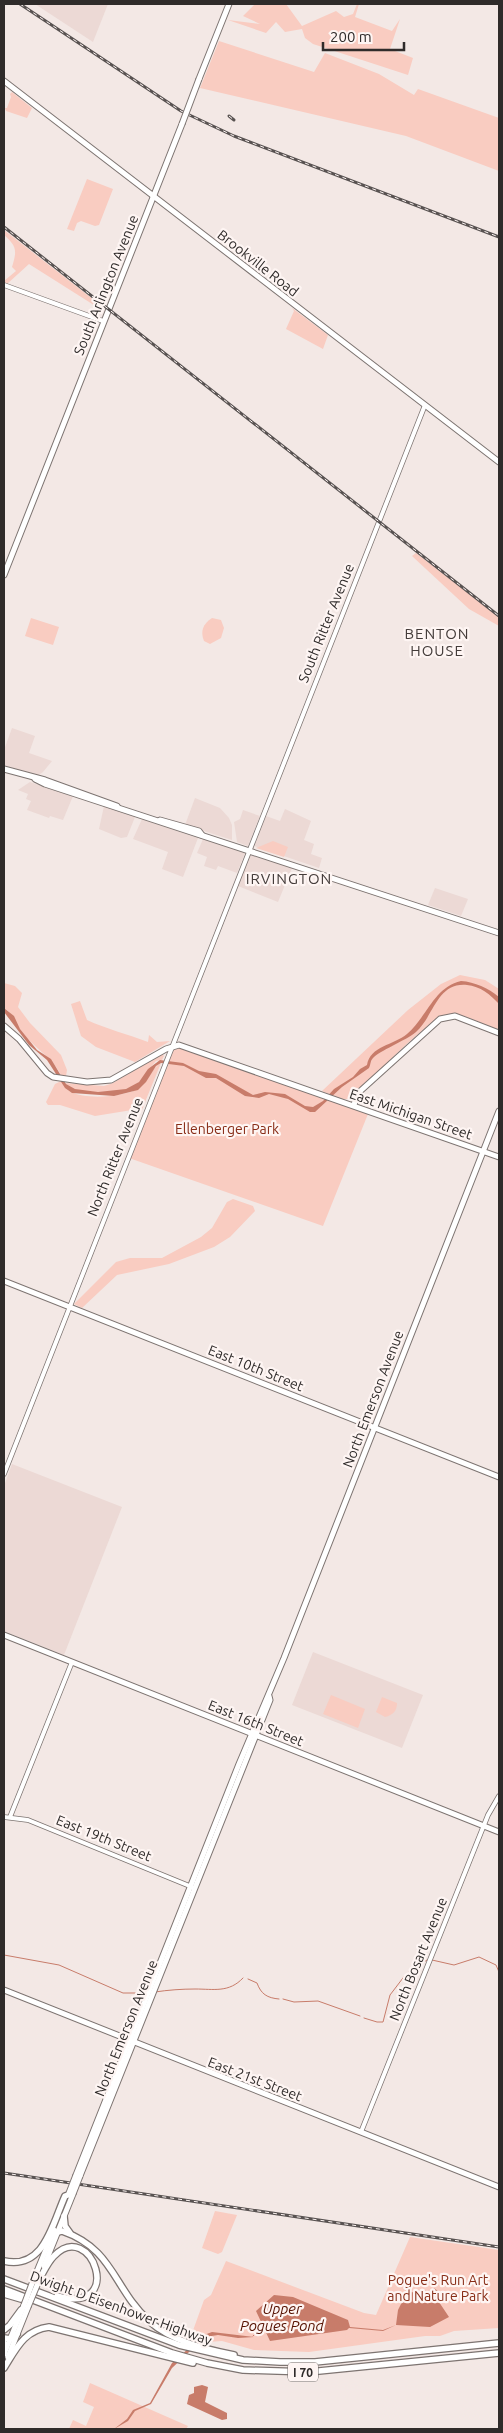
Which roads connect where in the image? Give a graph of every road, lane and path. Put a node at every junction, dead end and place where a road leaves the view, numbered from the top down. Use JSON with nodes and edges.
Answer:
{"nodes":[{"id":1,"x":229,"y":4,"type":"edge"},
{"id":2,"x":4,"y":81,"type":"edge"},
{"id":3,"x":154,"y":196,"type":"junction"},
{"id":4,"x":4,"y":285,"type":"edge"},
{"id":5,"x":103,"y":321,"type":"junction"},
{"id":6,"x":425,"y":405,"type":"junction"},
{"id":7,"x":498,"y":462,"type":"edge"},
{"id":8,"x":4,"y":575,"type":"edge"},
{"id":9,"x":4,"y":769,"type":"edge"},
{"id":10,"x":249,"y":850,"type":"junction"},
{"id":11,"x":499,"y":933,"type":"edge"},
{"id":12,"x":4,"y":1026,"type":"edge"},
{"id":13,"x":499,"y":1033,"type":"edge"},
{"id":14,"x":170,"y":1047,"type":"junction"},
{"id":15,"x":354,"y":1105,"type":"junction"},
{"id":16,"x":499,"y":1111,"type":"edge"},
{"id":17,"x":483,"y":1150,"type":"junction"},
{"id":18,"x":499,"y":1157,"type":"edge"},
{"id":19,"x":4,"y":1281,"type":"edge"},
{"id":20,"x":70,"y":1307,"type":"junction"},
{"id":21,"x":374,"y":1427,"type":"junction"},
{"id":22,"x":4,"y":1474,"type":"edge"},
{"id":23,"x":499,"y":1477,"type":"edge"},
{"id":24,"x":4,"y":1635,"type":"edge"},
{"id":25,"x":72,"y":1662,"type":"junction"},
{"id":26,"x":254,"y":1734,"type":"junction"},
{"id":27,"x":499,"y":1796,"type":"edge"},
{"id":28,"x":10,"y":1817,"type":"junction"},
{"id":29,"x":4,"y":1818,"type":"edge"},
{"id":30,"x":483,"y":1826,"type":"junction"},
{"id":31,"x":499,"y":1832,"type":"edge"},
{"id":32,"x":192,"y":1887,"type":"junction"},
{"id":33,"x":4,"y":1990,"type":"edge"},
{"id":34,"x":130,"y":2041,"type":"junction"},
{"id":35,"x":361,"y":2132,"type":"junction"},
{"id":36,"x":499,"y":2186,"type":"edge"},
{"id":37,"x":70,"y":2194,"type":"junction"},
{"id":38,"x":64,"y":2216,"type":"junction"},
{"id":39,"x":56,"y":2232,"type":"junction"},
{"id":40,"x":72,"y":2234,"type":"junction"},
{"id":41,"x":4,"y":2261,"type":"edge"},
{"id":42,"x":4,"y":2279,"type":"edge"},
{"id":43,"x":37,"y":2281,"type":"junction"},
{"id":44,"x":19,"y":2285,"type":"junction"},
{"id":45,"x":4,"y":2288,"type":"edge"},
{"id":46,"x":4,"y":2294,"type":"edge"},
{"id":47,"x":24,"y":2308,"type":"junction"},
{"id":48,"x":65,"y":2312,"type":"junction"},
{"id":49,"x":4,"y":2330,"type":"edge"},
{"id":50,"x":17,"y":2334,"type":"junction"},
{"id":51,"x":7,"y":2338,"type":"edge"},
{"id":52,"x":4,"y":2343,"type":"edge"},
{"id":53,"x":499,"y":2343,"type":"edge"},
{"id":54,"x":201,"y":2349,"type":"junction"},
{"id":55,"x":499,"y":2353,"type":"edge"},
{"id":56,"x":4,"y":2354,"type":"edge"},
{"id":57,"x":170,"y":2355,"type":"junction"},
{"id":58,"x":4,"y":2368,"type":"edge"}],
"edges":[{"from":1,"to":3,"type":"main road","name":"South Arlington Avenue","bridge":true},
{"from":2,"to":3,"type":"main road","name":"Brookville Road"},
{"from":3,"to":5,"type":"main road","name":"South Arlington Avenue"},
{"from":3,"to":6,"type":"main road","name":"Brookville Road"},
{"from":4,"to":5,"type":"street"},
{"from":5,"to":8,"type":"main road","name":"South Arlington Avenue"},
{"from":6,"to":7,"type":"main road","name":"Brookville Road"},
{"from":6,"to":10,"type":"street","name":"South Ritter Avenue"},
{"from":9,"to":10,"type":"main road"},
{"from":10,"to":11,"type":"main road"},
{"from":10,"to":14,"type":"street","name":"North Ritter Avenue"},
{"from":12,"to":14,"type":"main road"},
{"from":13,"to":15,"type":"main road"},
{"from":14,"to":15,"type":"main road","name":"East Michigan Street"},
{"from":14,"to":20,"type":"street","name":"North Ritter Avenue"},
{"from":15,"to":17,"type":"main road","name":"East Michigan Street"},
{"from":16,"to":17,"type":"main road","name":"North Emerson Avenue"},
{"from":17,"to":18,"type":"main road","name":"East Michigan Street"},
{"from":17,"to":21,"type":"main road","name":"North Emerson Avenue"},
{"from":19,"to":20,"type":"main road","name":"East 10th Street"},
{"from":20,"to":21,"type":"main road","name":"East 10th Street"},
{"from":20,"to":22,"type":"street","name":"North Ritter Avenue"},
{"from":21,"to":23,"type":"main road","name":"East 10th Street"},
{"from":21,"to":26,"type":"main road","name":"North Emerson Avenue"},
{"from":24,"to":25,"type":"main road","name":"East 16th Street"},
{"from":25,"to":26,"type":"main road","name":"East 16th Street"},
{"from":25,"to":28,"type":"street"},
{"from":26,"to":30,"type":"main road","name":"East 16th Street"},
{"from":26,"to":32,"type":"main road","name":"North Emerson Avenue"},
{"from":27,"to":30,"type":"street","name":"North Bosart Avenue"},
{"from":28,"to":29,"type":"street","name":"East 19th Street"},
{"from":28,"to":32,"type":"street","name":"East 19th Street"},
{"from":30,"to":31,"type":"main road","name":"East 16th Street"},
{"from":30,"to":35,"type":"street","name":"North Bosart Avenue"},
{"from":32,"to":34,"type":"main road","name":"North Emerson Avenue"},
{"from":33,"to":34,"type":"main road","name":"East 21st Street"},
{"from":34,"to":35,"type":"main road","name":"East 21st Street"},
{"from":34,"to":37,"type":"main road","name":"North Emerson Avenue","bridge":true},
{"from":35,"to":36,"type":"main road","name":"East 21st Street"},
{"from":37,"to":38,"type":"main road","name":"North Emerson Avenue"},
{"from":37,"to":39,"type":"main road","name":"North Emerson Avenue"},
{"from":37,"to":41,"type":"highway"},
{"from":38,"to":39,"type":"main road","name":"North Emerson Avenue"},
{"from":38,"to":40,"type":"highway"},
{"from":39,"to":40,"type":"highway"},
{"from":39,"to":43,"type":"main road","name":"North Emerson Avenue"},
{"from":40,"to":54,"type":"highway"},
{"from":42,"to":44,"type":"highway","name":"Dwight D Eisenhower Highway","number":"I 70"},
{"from":43,"to":44,"type":"highway"},
{"from":43,"to":47,"type":"main road","name":"North Emerson Avenue","bridge":true},
{"from":44,"to":54,"type":"highway","name":"Dwight D Eisenhower Highway","number":"I 70"},
{"from":45,"to":48,"type":"highway","name":"Dwight D Eisenhower Highway"},
{"from":46,"to":48,"type":"highway"},
{"from":47,"to":49,"type":"highway"},
{"from":47,"to":50,"type":"main road","name":"North Emerson Avenue"},
{"from":47,"to":51,"type":"main road","name":"North Emerson Avenue"},
{"from":48,"to":57,"type":"highway","name":"Dwight D Eisenhower Highway"},
{"from":50,"to":51,"type":"highway"},
{"from":50,"to":58,"type":"main road","name":"North Emerson Avenue"},
{"from":51,"to":56,"type":"main road","name":"North Emerson Avenue"},
{"from":52,"to":56,"type":"highway"},
{"from":53,"to":54,"type":"highway","name":"Dwight D Eisenhower Highway","number":"I 70"},
{"from":55,"to":57,"type":"highway","number":"I 70"},
{"from":57,"to":58,"type":"highway"}]}
